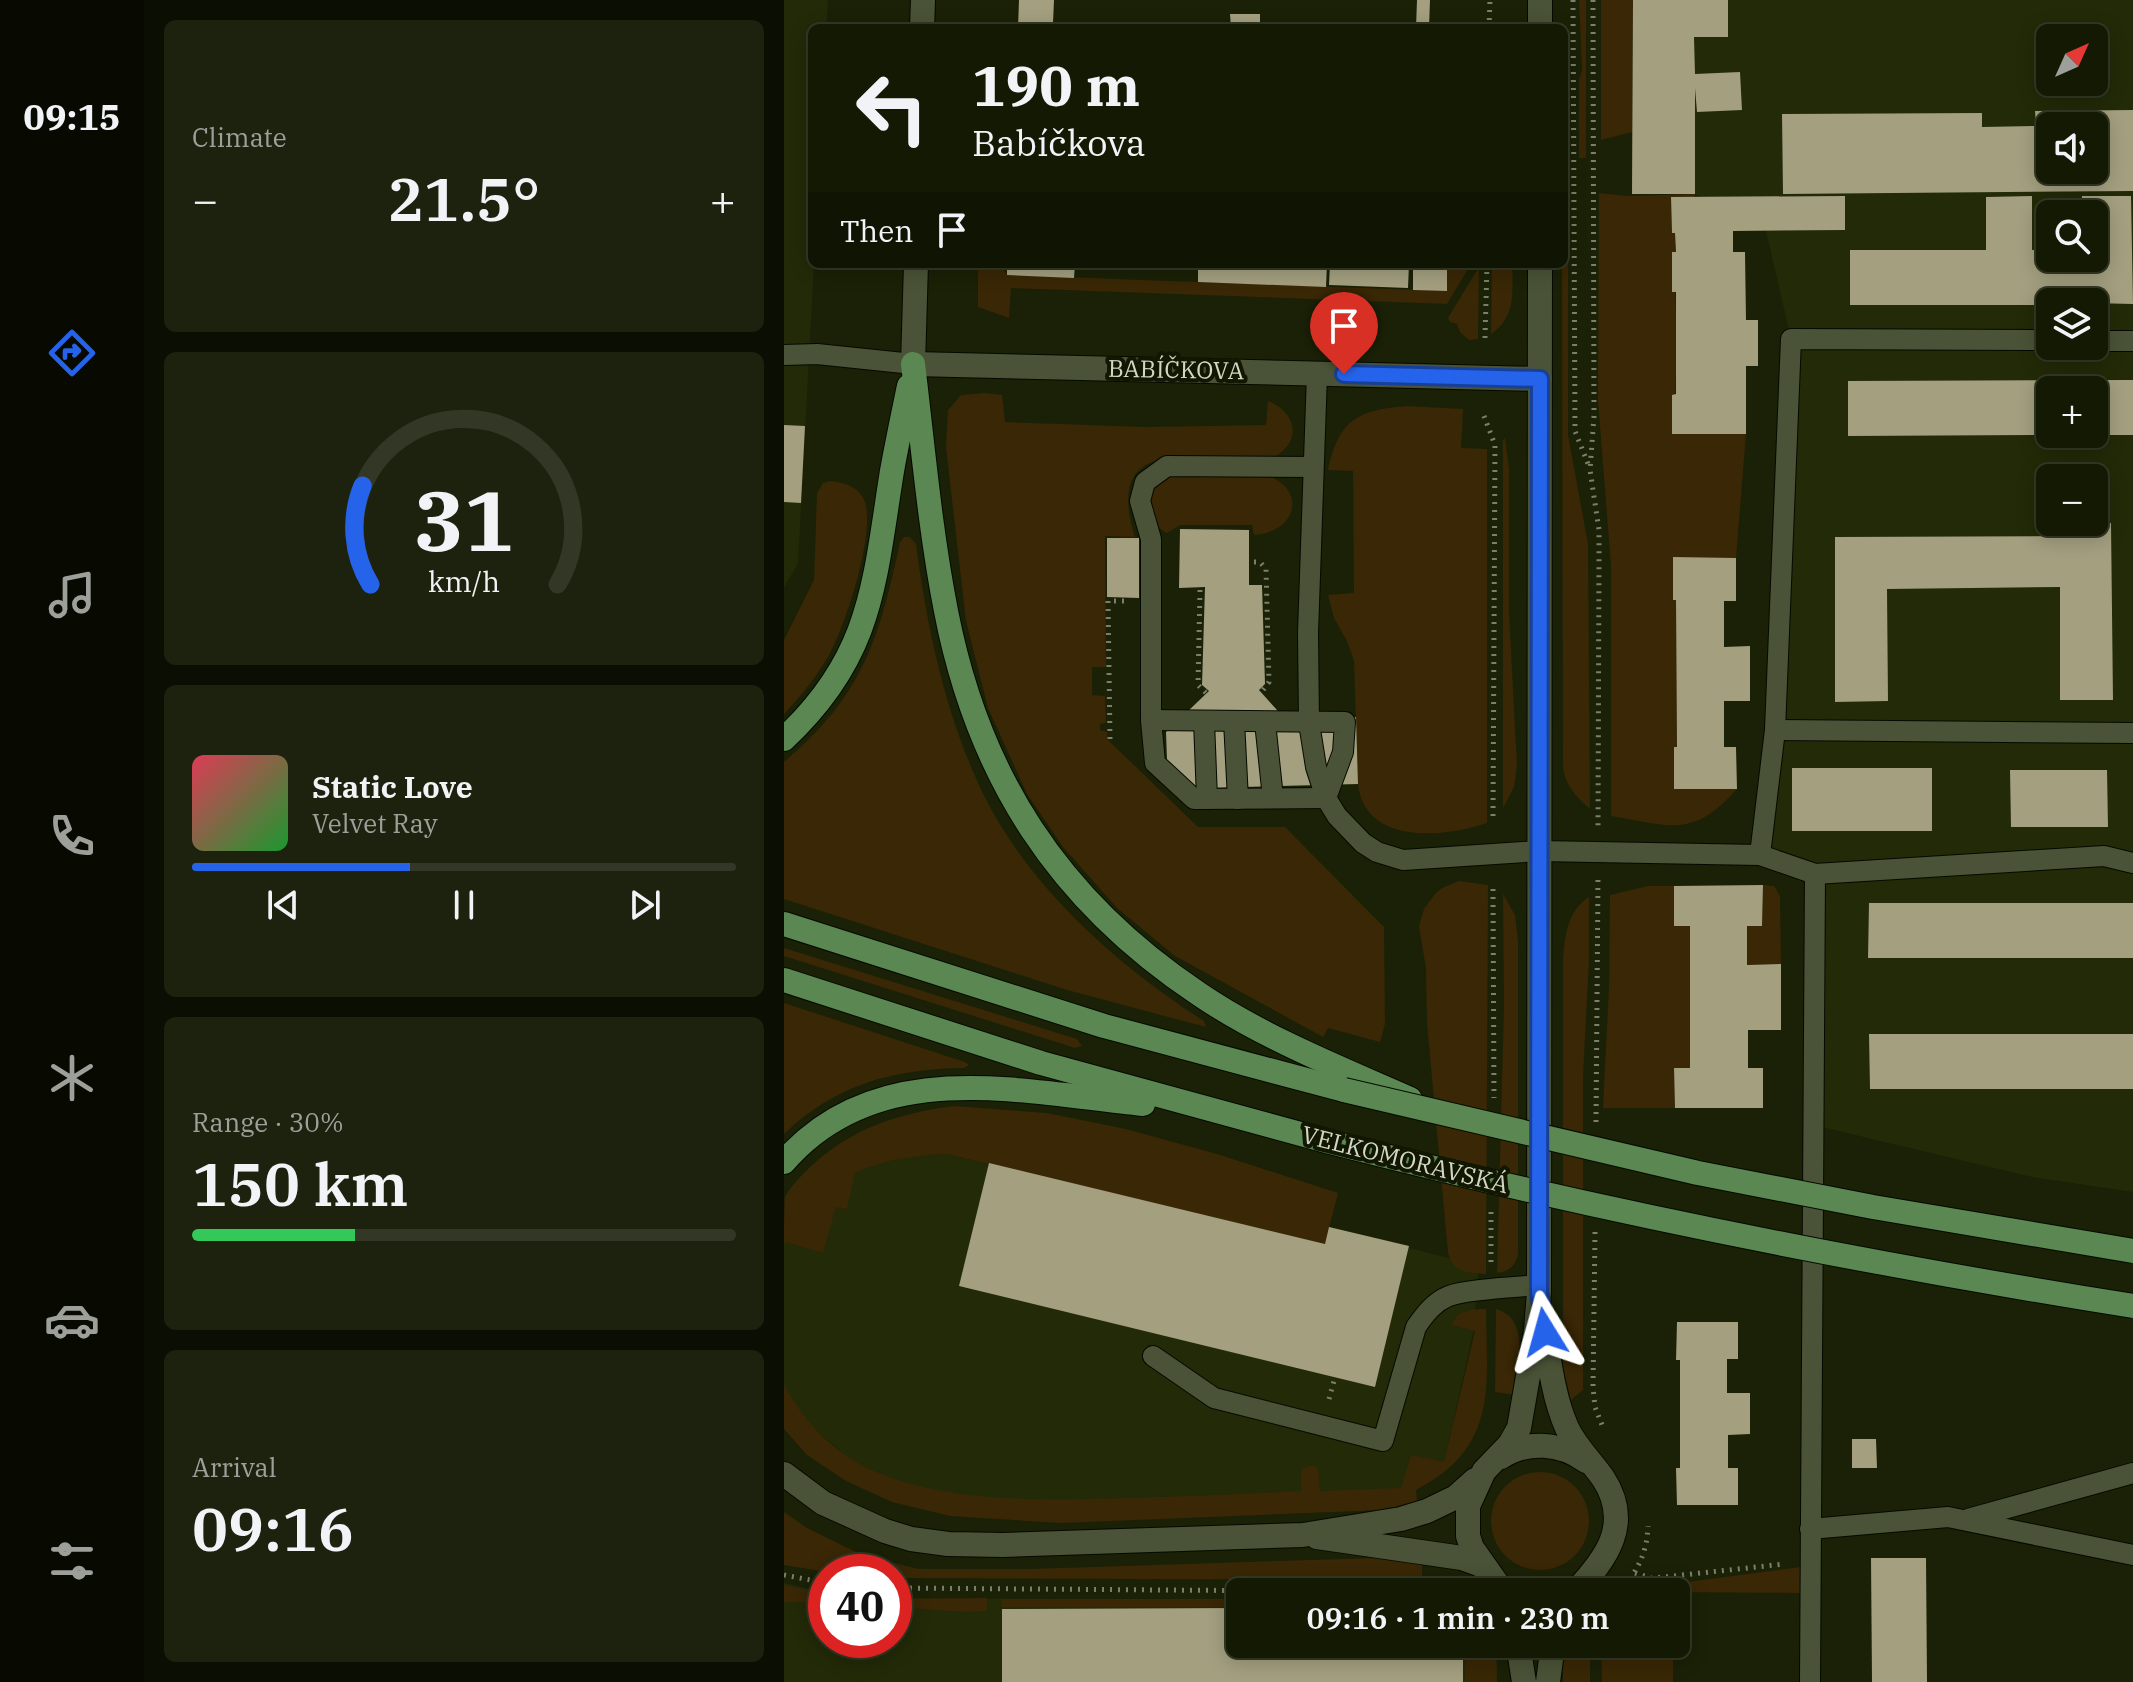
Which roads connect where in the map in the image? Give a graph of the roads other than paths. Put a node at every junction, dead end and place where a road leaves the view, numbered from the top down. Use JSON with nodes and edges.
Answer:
{"nodes":[{"id":1,"x":923,"y":0,"type":"edge"},
{"id":2,"x":1540,"y":0,"type":"edge"},
{"id":3,"x":922,"y":24,"type":"edge"},
{"id":4,"x":1540,"y":24,"type":"edge"},
{"id":5,"x":916,"y":268,"type":"edge"},
{"id":6,"x":1540,"y":268,"type":"edge"},
{"id":7,"x":2036,"y":340,"type":"edge"},
{"id":8,"x":2108,"y":341,"type":"edge"},
{"id":9,"x":2133,"y":341,"type":"edge"},
{"id":10,"x":784,"y":355,"type":"edge"},
{"id":11,"x":913,"y":364,"type":"junction"},
{"id":12,"x":1317,"y":374,"type":"junction"},
{"id":13,"x":1540,"y":379,"type":"junction"},
{"id":14,"x":1313,"y":467,"type":"junction"},
{"id":15,"x":1151,"y":720,"type":"junction"},
{"id":16,"x":1204,"y":721,"type":"junction"},
{"id":17,"x":1234,"y":721,"type":"junction"},
{"id":18,"x":1265,"y":722,"type":"junction"},
{"id":19,"x":1309,"y":723,"type":"junction"},
{"id":20,"x":1775,"y":730,"type":"junction"},
{"id":21,"x":2133,"y":733,"type":"edge"},
{"id":22,"x":784,"y":739,"type":"edge"},
{"id":23,"x":1273,"y":798,"type":"junction"},
{"id":24,"x":1326,"y":798,"type":"junction"},
{"id":25,"x":1207,"y":799,"type":"junction"},
{"id":26,"x":1238,"y":799,"type":"junction"},
{"id":27,"x":1539,"y":851,"type":"junction"},
{"id":28,"x":1760,"y":855,"type":"junction"},
{"id":29,"x":2133,"y":863,"type":"edge"},
{"id":30,"x":1815,"y":874,"type":"junction"},
{"id":31,"x":784,"y":924,"type":"edge"},
{"id":32,"x":784,"y":980,"type":"edge"},
{"id":33,"x":1346,"y":1081,"type":"junction"},
{"id":34,"x":1211,"y":1111,"type":"junction"},
{"id":35,"x":784,"y":1162,"type":"edge"},
{"id":36,"x":2133,"y":1251,"type":"edge"},
{"id":37,"x":1539,"y":1288,"type":"junction"},
{"id":38,"x":2133,"y":1306,"type":"edge"},
{"id":39,"x":1153,"y":1356,"type":"dead end"},
{"id":40,"x":1490,"y":1466,"type":"junction"},
{"id":41,"x":1594,"y":1468,"type":"junction"},
{"id":42,"x":2133,"y":1473,"type":"edge"},
{"id":43,"x":784,"y":1474,"type":"edge"},
{"id":44,"x":1964,"y":1520,"type":"junction"},
{"id":45,"x":1810,"y":1529,"type":"junction"},
{"id":46,"x":1303,"y":1535,"type":"junction"},
{"id":47,"x":2133,"y":1555,"type":"edge"},
{"id":48,"x":1488,"y":1572,"type":"junction"},
{"id":49,"x":1594,"y":1572,"type":"junction"},
{"id":50,"x":1492,"y":1578,"type":"edge"},
{"id":51,"x":1498,"y":1578,"type":"edge"},
{"id":52,"x":1586,"y":1578,"type":"edge"},
{"id":53,"x":1588,"y":1578,"type":"edge"},
{"id":54,"x":1520,"y":1658,"type":"edge"},
{"id":55,"x":1551,"y":1658,"type":"edge"},
{"id":56,"x":1524,"y":1682,"type":"edge"},
{"id":57,"x":1548,"y":1682,"type":"edge"},
{"id":58,"x":1810,"y":1682,"type":"edge"}],
"edges":[{"from":1,"to":3,"type":"street"},
{"from":2,"to":4,"type":"street"},
{"from":5,"to":11,"type":"street"},
{"from":6,"to":13,"type":"street"},
{"from":7,"to":20,"type":"lane"},
{"from":8,"to":9,"type":"lane"},
{"from":10,"to":11,"type":"lane"},
{"from":11,"to":12,"type":"street","name":"BABÍČKOVA"},
{"from":11,"to":22,"type":"main road"},
{"from":11,"to":33,"type":"main road"},
{"from":12,"to":13,"type":"street","name":"BABÍČKOVA"},
{"from":12,"to":14,"type":"lane"},
{"from":13,"to":27,"type":"street"},
{"from":14,"to":15,"type":"lane"},
{"from":14,"to":19,"type":"lane"},
{"from":15,"to":16,"type":"lane"},
{"from":15,"to":25,"type":"lane"},
{"from":16,"to":17,"type":"lane"},
{"from":16,"to":25,"type":"lane"},
{"from":17,"to":18,"type":"lane"},
{"from":17,"to":26,"type":"lane"},
{"from":18,"to":19,"type":"lane"},
{"from":18,"to":23,"type":"lane"},
{"from":19,"to":24,"type":"lane"},
{"from":19,"to":24,"type":"lane"},
{"from":20,"to":21,"type":"lane"},
{"from":20,"to":28,"type":"lane"},
{"from":23,"to":24,"type":"lane"},
{"from":23,"to":26,"type":"lane"},
{"from":24,"to":27,"type":"lane"},
{"from":25,"to":26,"type":"lane"},
{"from":27,"to":28,"type":"lane"},
{"from":27,"to":37,"type":"street"},
{"from":28,"to":30,"type":"lane"},
{"from":29,"to":30,"type":"lane"},
{"from":30,"to":45,"type":"lane"},
{"from":31,"to":33,"type":"main road"},
{"from":32,"to":34,"type":"main road","name":"VELKOMORAVSKÁ"},
{"from":33,"to":36,"type":"main road","bridge":true},
{"from":34,"to":35,"type":"main road"},
{"from":34,"to":38,"type":"main road","name":"VELKOMORAVSKÁ","bridge":true},
{"from":37,"to":39,"type":"lane"},
{"from":37,"to":40,"type":"street"},
{"from":37,"to":41,"type":"street"},
{"from":40,"to":41,"type":"street"},
{"from":40,"to":46,"type":"street"},
{"from":40,"to":48,"type":"street"},
{"from":41,"to":49,"type":"street"},
{"from":42,"to":44,"type":"lane"},
{"from":43,"to":46,"type":"street"},
{"from":44,"to":45,"type":"lane"},
{"from":44,"to":47,"type":"lane"},
{"from":45,"to":58,"type":"lane"},
{"from":46,"to":48,"type":"street"},
{"from":48,"to":50,"type":"street"},
{"from":48,"to":51,"type":"street"},
{"from":49,"to":52,"type":"street"},
{"from":49,"to":53,"type":"street"},
{"from":54,"to":56,"type":"street"},
{"from":55,"to":57,"type":"street"}]}
